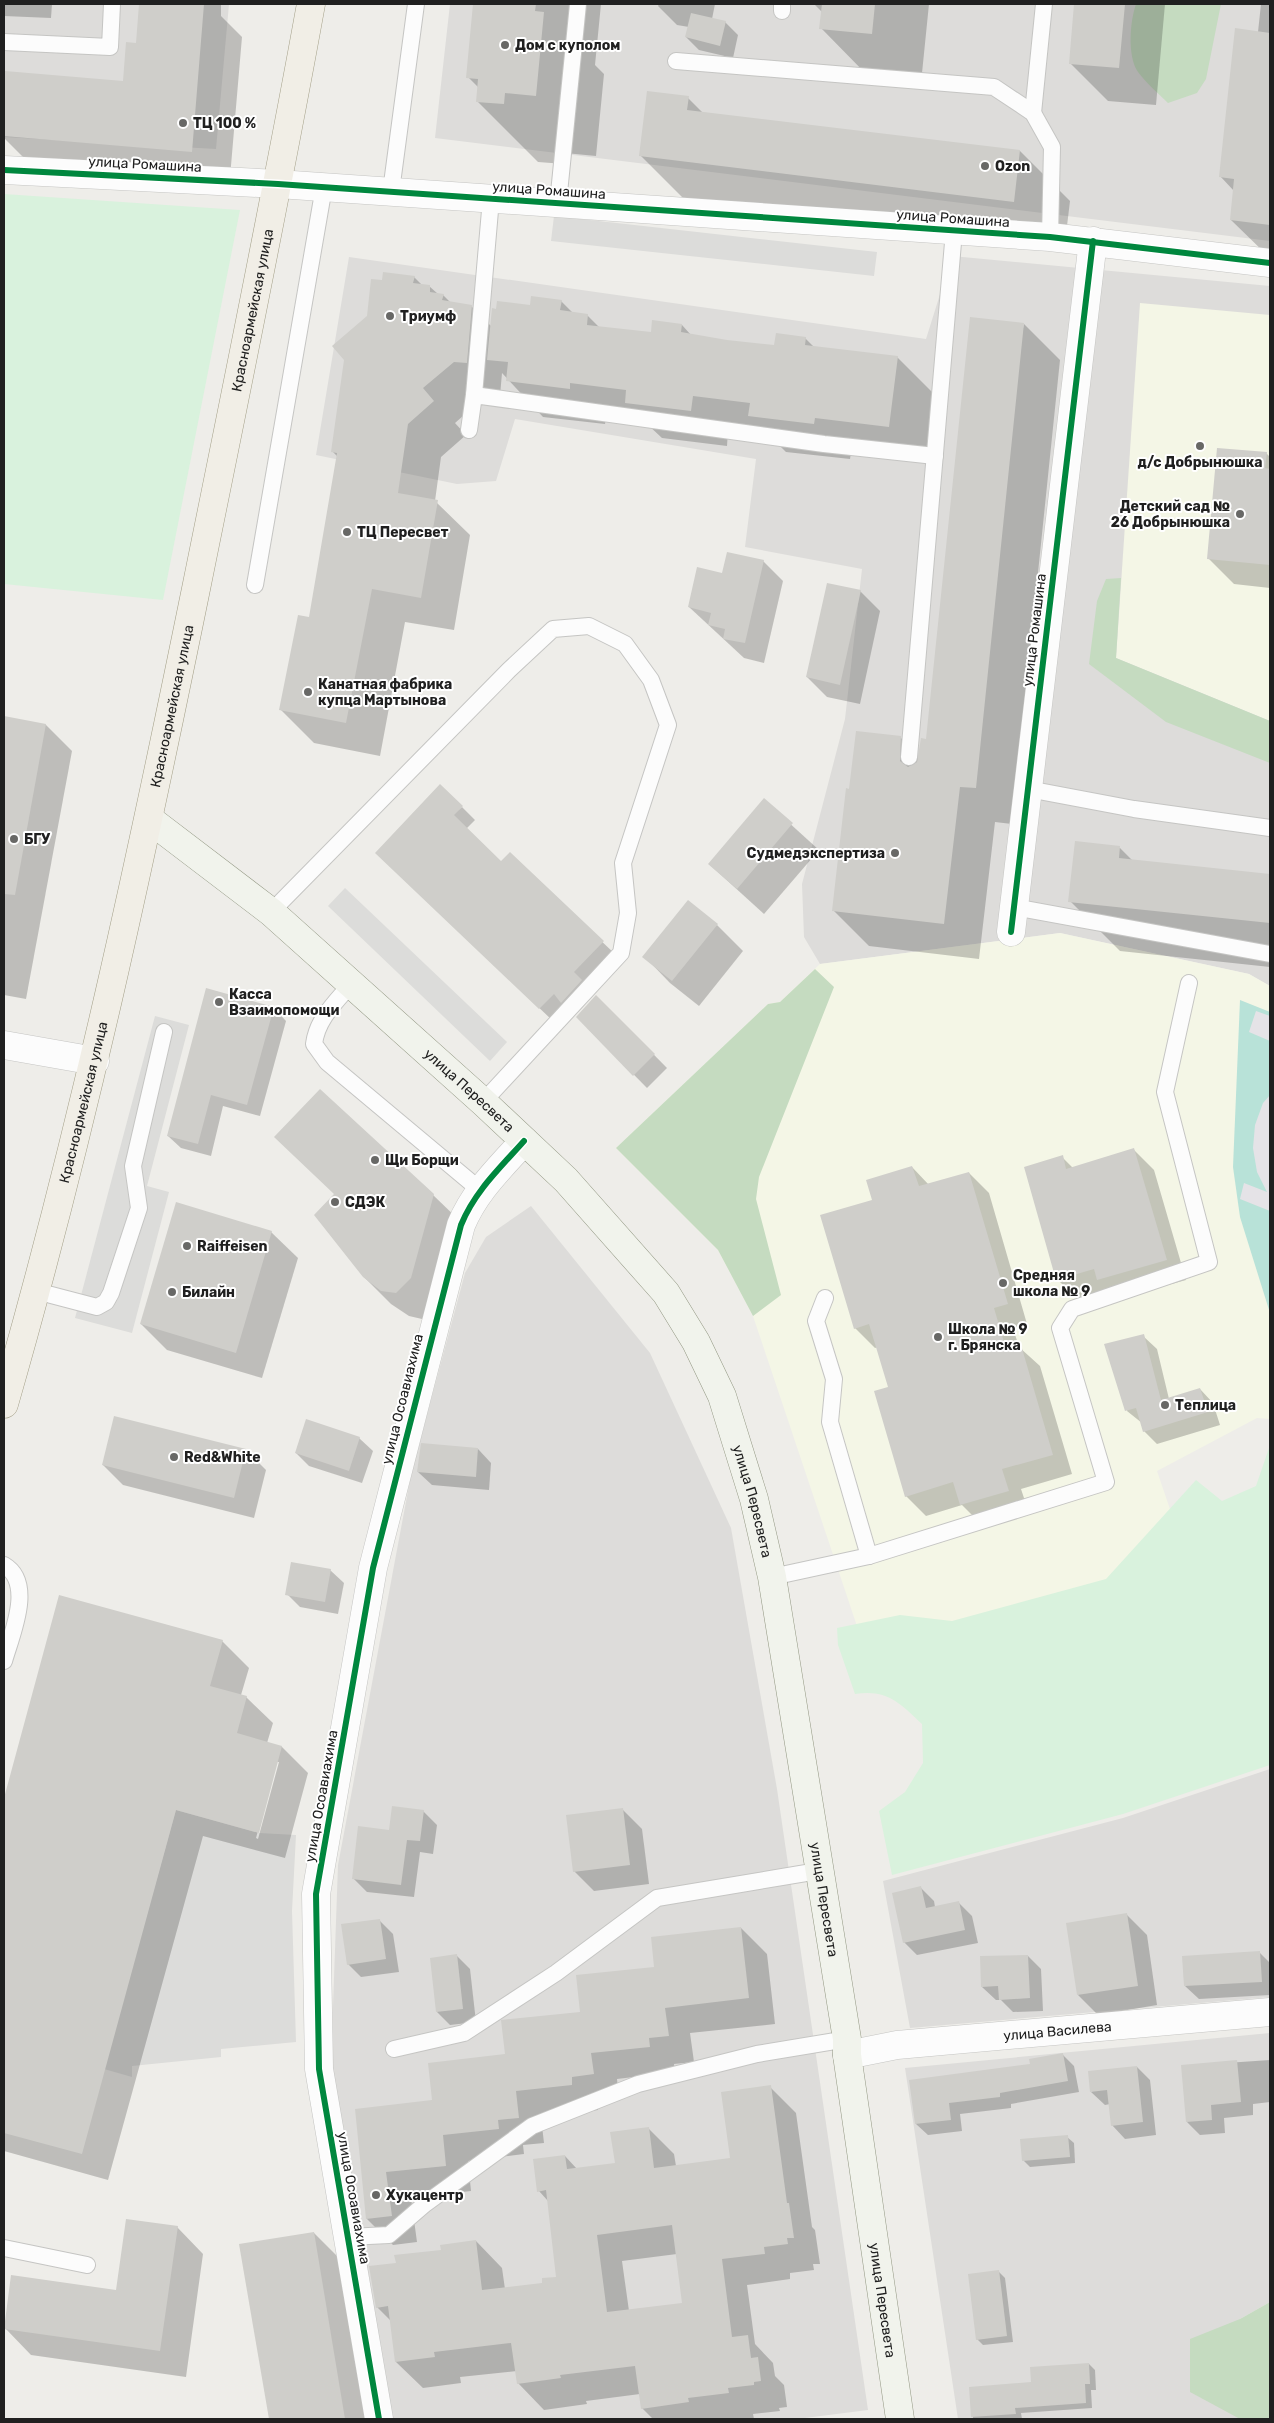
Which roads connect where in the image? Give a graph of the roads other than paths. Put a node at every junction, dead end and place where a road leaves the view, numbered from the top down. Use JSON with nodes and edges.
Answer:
{"nodes":[{"id":1,"x":112,"y":4,"type":"edge"},
{"id":2,"x":311,"y":4,"type":"edge"},
{"id":3,"x":416,"y":4,"type":"edge"},
{"id":4,"x":578,"y":4,"type":"edge"},
{"id":5,"x":1044,"y":4,"type":"edge"},
{"id":6,"x":4,"y":42,"type":"edge"},
{"id":7,"x":676,"y":61,"type":"dead end"},
{"id":8,"x":1032,"y":113,"type":"junction"},
{"id":9,"x":4,"y":170,"type":"edge"},
{"id":10,"x":278,"y":184,"type":"junction"},
{"id":11,"x":324,"y":187,"type":"junction"},
{"id":12,"x":391,"y":192,"type":"junction"},
{"id":13,"x":492,"y":199,"type":"junction"},
{"id":14,"x":558,"y":203,"type":"junction"},
{"id":15,"x":954,"y":231,"type":"junction"},
{"id":16,"x":1050,"y":237,"type":"junction"},
{"id":17,"x":1092,"y":241,"type":"junction"},
{"id":18,"x":1270,"y":263,"type":"edge"},
{"id":19,"x":474,"y":395,"type":"junction"},
{"id":20,"x":469,"y":430,"type":"dead end"},
{"id":21,"x":935,"y":456,"type":"junction"},
{"id":22,"x":255,"y":585,"type":"dead end"},
{"id":23,"x":909,"y":757,"type":"dead end"},
{"id":24,"x":1028,"y":788,"type":"junction"},
{"id":25,"x":149,"y":819,"type":"junction"},
{"id":26,"x":1270,"y":828,"type":"edge"},
{"id":27,"x":271,"y":912,"type":"junction"},
{"id":28,"x":1012,"y":920,"type":"joint"},
{"id":29,"x":1270,"y":954,"type":"edge"},
{"id":30,"x":1189,"y":983,"type":"dead end"},
{"id":31,"x":351,"y":984,"type":"junction"},
{"id":32,"x":164,"y":1032,"type":"dead end"},
{"id":33,"x":4,"y":1045,"type":"edge"},
{"id":34,"x":95,"y":1061,"type":"junction"},
{"id":35,"x":482,"y":1102,"type":"junction"},
{"id":36,"x":524,"y":1141,"type":"junction"},
{"id":37,"x":480,"y":1190,"type":"junction"},
{"id":38,"x":36,"y":1291,"type":"junction"},
{"id":39,"x":825,"y":1298,"type":"dead end"},
{"id":40,"x":9,"y":1368,"type":"edge"},
{"id":41,"x":4,"y":1404,"type":"edge"},
{"id":42,"x":870,"y":1556,"type":"junction"},
{"id":43,"x":4,"y":1565,"type":"edge"},
{"id":44,"x":772,"y":1577,"type":"junction"},
{"id":45,"x":4,"y":1661,"type":"edge"},
{"id":46,"x":818,"y":1872,"type":"junction"},
{"id":47,"x":1270,"y":2012,"type":"edge"},
{"id":48,"x":847,"y":2047,"type":"junction"},
{"id":49,"x":394,"y":2049,"type":"dead end"},
{"id":50,"x":348,"y":2236,"type":"junction"},
{"id":51,"x":4,"y":2248,"type":"edge"},
{"id":52,"x":87,"y":2265,"type":"dead end"},
{"id":53,"x":379,"y":2419,"type":"edge"},
{"id":54,"x":900,"y":2419,"type":"edge"}],
"edges":[{"from":1,"to":6,"type":"lane"},
{"from":2,"to":10,"type":"main road","name":"Красноармейская улица"},
{"from":3,"to":12,"type":"lane"},
{"from":4,"to":14,"type":"lane"},
{"from":5,"to":8,"type":"lane"},
{"from":7,"to":8,"type":"lane"},
{"from":8,"to":16,"type":"lane"},
{"from":9,"to":10,"type":"street","name":"улица Ромашина"},
{"from":10,"to":11,"type":"street","name":"улица Ромашина"},
{"from":10,"to":25,"type":"main road","name":"Красноармейская улица"},
{"from":11,"to":12,"type":"street","name":"улица Ромашина"},
{"from":11,"to":22,"type":"lane"},
{"from":12,"to":13,"type":"street","name":"улица Ромашина"},
{"from":13,"to":14,"type":"street","name":"улица Ромашина"},
{"from":13,"to":19,"type":"lane"},
{"from":14,"to":15,"type":"street","name":"улица Ромашина"},
{"from":15,"to":16,"type":"street","name":"улица Ромашина"},
{"from":15,"to":21,"type":"lane"},
{"from":16,"to":17,"type":"street","name":"улица Ромашина"},
{"from":17,"to":18,"type":"street","name":"улица Ромашина"},
{"from":17,"to":24,"type":"street","name":"улица Ромашина"},
{"from":19,"to":20,"type":"lane"},
{"from":19,"to":21,"type":"lane"},
{"from":21,"to":23,"type":"lane"},
{"from":24,"to":26,"type":"lane"},
{"from":24,"to":28,"type":"street","name":"улица Ромашина"},
{"from":25,"to":27,"type":"main road","name":"улица Пересвета"},
{"from":25,"to":34,"type":"main road","name":"Красноармейская улица"},
{"from":27,"to":31,"type":"main road","name":"улица Пересвета"},
{"from":27,"to":35,"type":"lane"},
{"from":28,"to":29,"type":"lane"},
{"from":30,"to":42,"type":"lane"},
{"from":31,"to":35,"type":"main road","name":"улица Пересвета"},
{"from":31,"to":37,"type":"lane"},
{"from":32,"to":38,"type":"lane"},
{"from":33,"to":34,"type":"street"},
{"from":34,"to":38,"type":"main road","name":"Красноармейская улица"},
{"from":35,"to":36,"type":"main road","name":"улица Пересвета"},
{"from":36,"to":37,"type":"street","name":"улица Осоавиахима"},
{"from":36,"to":44,"type":"main road","name":"улица Пересвета"},
{"from":37,"to":50,"type":"street","name":"улица Осоавиахима"},
{"from":38,"to":40,"type":"main road","name":"Красноармейская улица"},
{"from":39,"to":42,"type":"lane"},
{"from":40,"to":41,"type":"main road","name":"Красноармейская улица"},
{"from":42,"to":44,"type":"lane"},
{"from":43,"to":45,"type":"lane"},
{"from":44,"to":46,"type":"main road","name":"улица Пересвета"},
{"from":46,"to":48,"type":"main road","name":"улица Пересвета"},
{"from":46,"to":49,"type":"lane"},
{"from":47,"to":48,"type":"street","name":"улица Василева"},
{"from":48,"to":50,"type":"lane"},
{"from":48,"to":54,"type":"main road","name":"улица Пересвета"},
{"from":50,"to":53,"type":"street","name":"улица Осоавиахима"},
{"from":51,"to":52,"type":"lane"}]}
